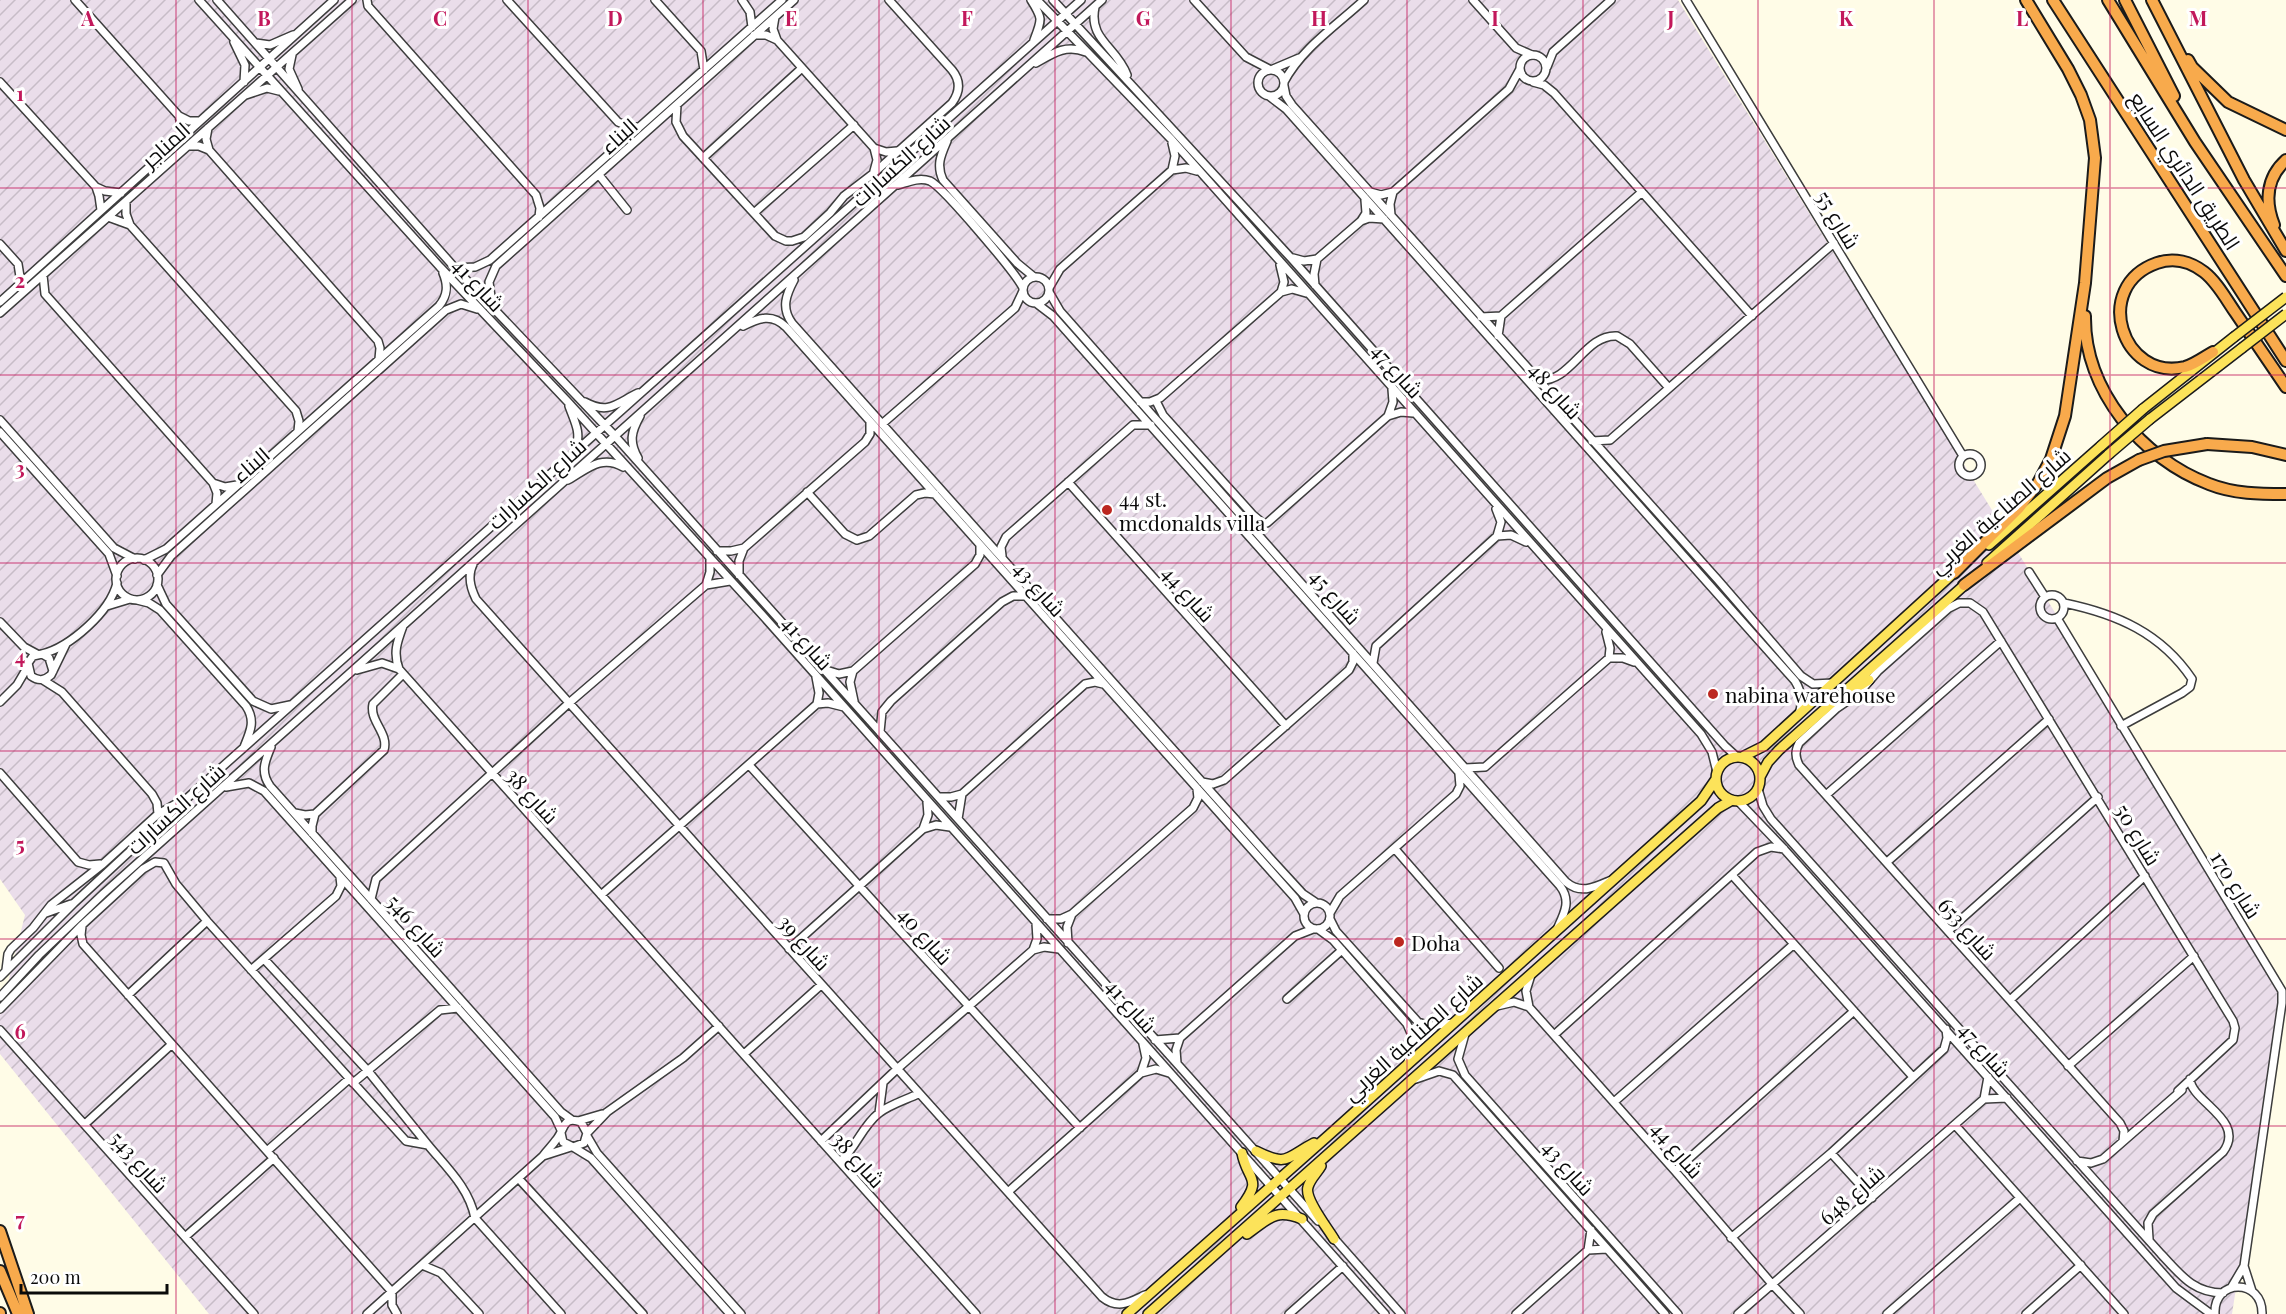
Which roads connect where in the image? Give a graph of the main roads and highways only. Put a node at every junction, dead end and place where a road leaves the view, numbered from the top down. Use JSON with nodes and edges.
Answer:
{"nodes":[{"id":1,"x":2026,"y":0,"type":"edge"},
{"id":2,"x":2053,"y":0,"type":"edge"},
{"id":3,"x":2108,"y":0,"type":"edge"},
{"id":4,"x":2125,"y":0,"type":"edge"},
{"id":5,"x":2152,"y":0,"type":"edge"},
{"id":6,"x":2165,"y":24,"type":"junction"},
{"id":7,"x":2286,"y":130,"type":"edge"},
{"id":8,"x":2195,"y":142,"type":"junction"},
{"id":9,"x":2286,"y":160,"type":"edge"},
{"id":10,"x":2286,"y":250,"type":"edge"},
{"id":11,"x":2286,"y":276,"type":"edge"},
{"id":12,"x":2085,"y":283,"type":"junction"},
{"id":13,"x":2286,"y":297,"type":"edge"},
{"id":14,"x":2286,"y":314,"type":"edge"},
{"id":15,"x":2213,"y":352,"type":"junction"},
{"id":16,"x":2286,"y":361,"type":"edge"},
{"id":17,"x":2286,"y":387,"type":"edge"},
{"id":18,"x":2286,"y":455,"type":"edge"},
{"id":19,"x":2286,"y":494,"type":"edge"},
{"id":20,"x":1954,"y":573,"type":"junction"},
{"id":21,"x":1964,"y":585,"type":"junction"},
{"id":22,"x":1869,"y":680,"type":"road end"},
{"id":23,"x":1831,"y":704,"type":"junction"},
{"id":24,"x":1740,"y":757,"type":"junction"},
{"id":25,"x":1717,"y":776,"type":"junction"},
{"id":26,"x":1760,"y":777,"type":"junction"},
{"id":27,"x":1735,"y":800,"type":"junction"},
{"id":28,"x":1329,"y":1135,"type":"junction"},
{"id":29,"x":1256,"y":1151,"type":"road end"},
{"id":30,"x":1242,"y":1152,"type":"road end"},
{"id":31,"x":1327,"y":1156,"type":"junction"},
{"id":32,"x":1302,"y":1219,"type":"road end"},
{"id":33,"x":1231,"y":1221,"type":"junction"},
{"id":34,"x":0,"y":1232,"type":"edge"},
{"id":35,"x":1334,"y":1239,"type":"road end"},
{"id":36,"x":1228,"y":1243,"type":"junction"},
{"id":37,"x":0,"y":1271,"type":"edge"},
{"id":38,"x":18,"y":1314,"type":"edge"},
{"id":39,"x":28,"y":1314,"type":"edge"},
{"id":40,"x":1127,"y":1314,"type":"edge"},
{"id":41,"x":1148,"y":1314,"type":"edge"}],
"edges":[{"from":1,"to":12,"type":"highway"},
{"from":2,"to":16,"type":"highway","name":"الطريق الدائري السابع"},
{"from":3,"to":8,"type":"highway","name":"الطريق الدائري السابع"},
{"from":4,"to":8,"type":"highway"},
{"from":5,"to":6,"type":"highway"},
{"from":6,"to":7,"type":"highway"},
{"from":6,"to":10,"type":"highway"},
{"from":8,"to":11,"type":"highway","name":"الطريق الدائري السابع"},
{"from":9,"to":10,"type":"highway"},
{"from":12,"to":19,"type":"highway"},
{"from":12,"to":20,"type":"highway"},
{"from":13,"to":15,"type":"main road","name":"شارع الصناعية الغربي","bridge":true},
{"from":14,"to":21,"type":"main road","name":"شارع الصناعية الغربي","bridge":true},
{"from":15,"to":17,"type":"highway"},
{"from":15,"to":20,"type":"main road","name":"شارع الصناعية الغربي","bridge":true},
{"from":18,"to":21,"type":"highway","bridge":true},
{"from":20,"to":24,"type":"main road","name":"شارع الصناعية الغربي"},
{"from":21,"to":23,"type":"main road","name":"شارع الصناعية الغربي"},
{"from":22,"to":23,"type":"main road"},
{"from":23,"to":26,"type":"main road","name":"شارع الصناعية الغربي"},
{"from":24,"to":25,"type":"main road"},
{"from":24,"to":26,"type":"main road"},
{"from":25,"to":27,"type":"main road"},
{"from":25,"to":28,"type":"main road","name":"شارع الصناعية الغربي"},
{"from":26,"to":27,"type":"main road"},
{"from":27,"to":31,"type":"main road","name":"شارع الصناعية الغربي"},
{"from":28,"to":29,"type":"main road"},
{"from":28,"to":33,"type":"main road","name":"شارع الصناعية الغربي"},
{"from":30,"to":33,"type":"main road"},
{"from":31,"to":35,"type":"main road"},
{"from":31,"to":36,"type":"main road","name":"شارع الصناعية الغربي"},
{"from":32,"to":36,"type":"main road"},
{"from":33,"to":40,"type":"main road","name":"شارع الصناعية الغربي"},
{"from":34,"to":39,"type":"highway"},
{"from":36,"to":41,"type":"main road","name":"شارع الصناعية الغربي"},
{"from":37,"to":38,"type":"highway"}]}
